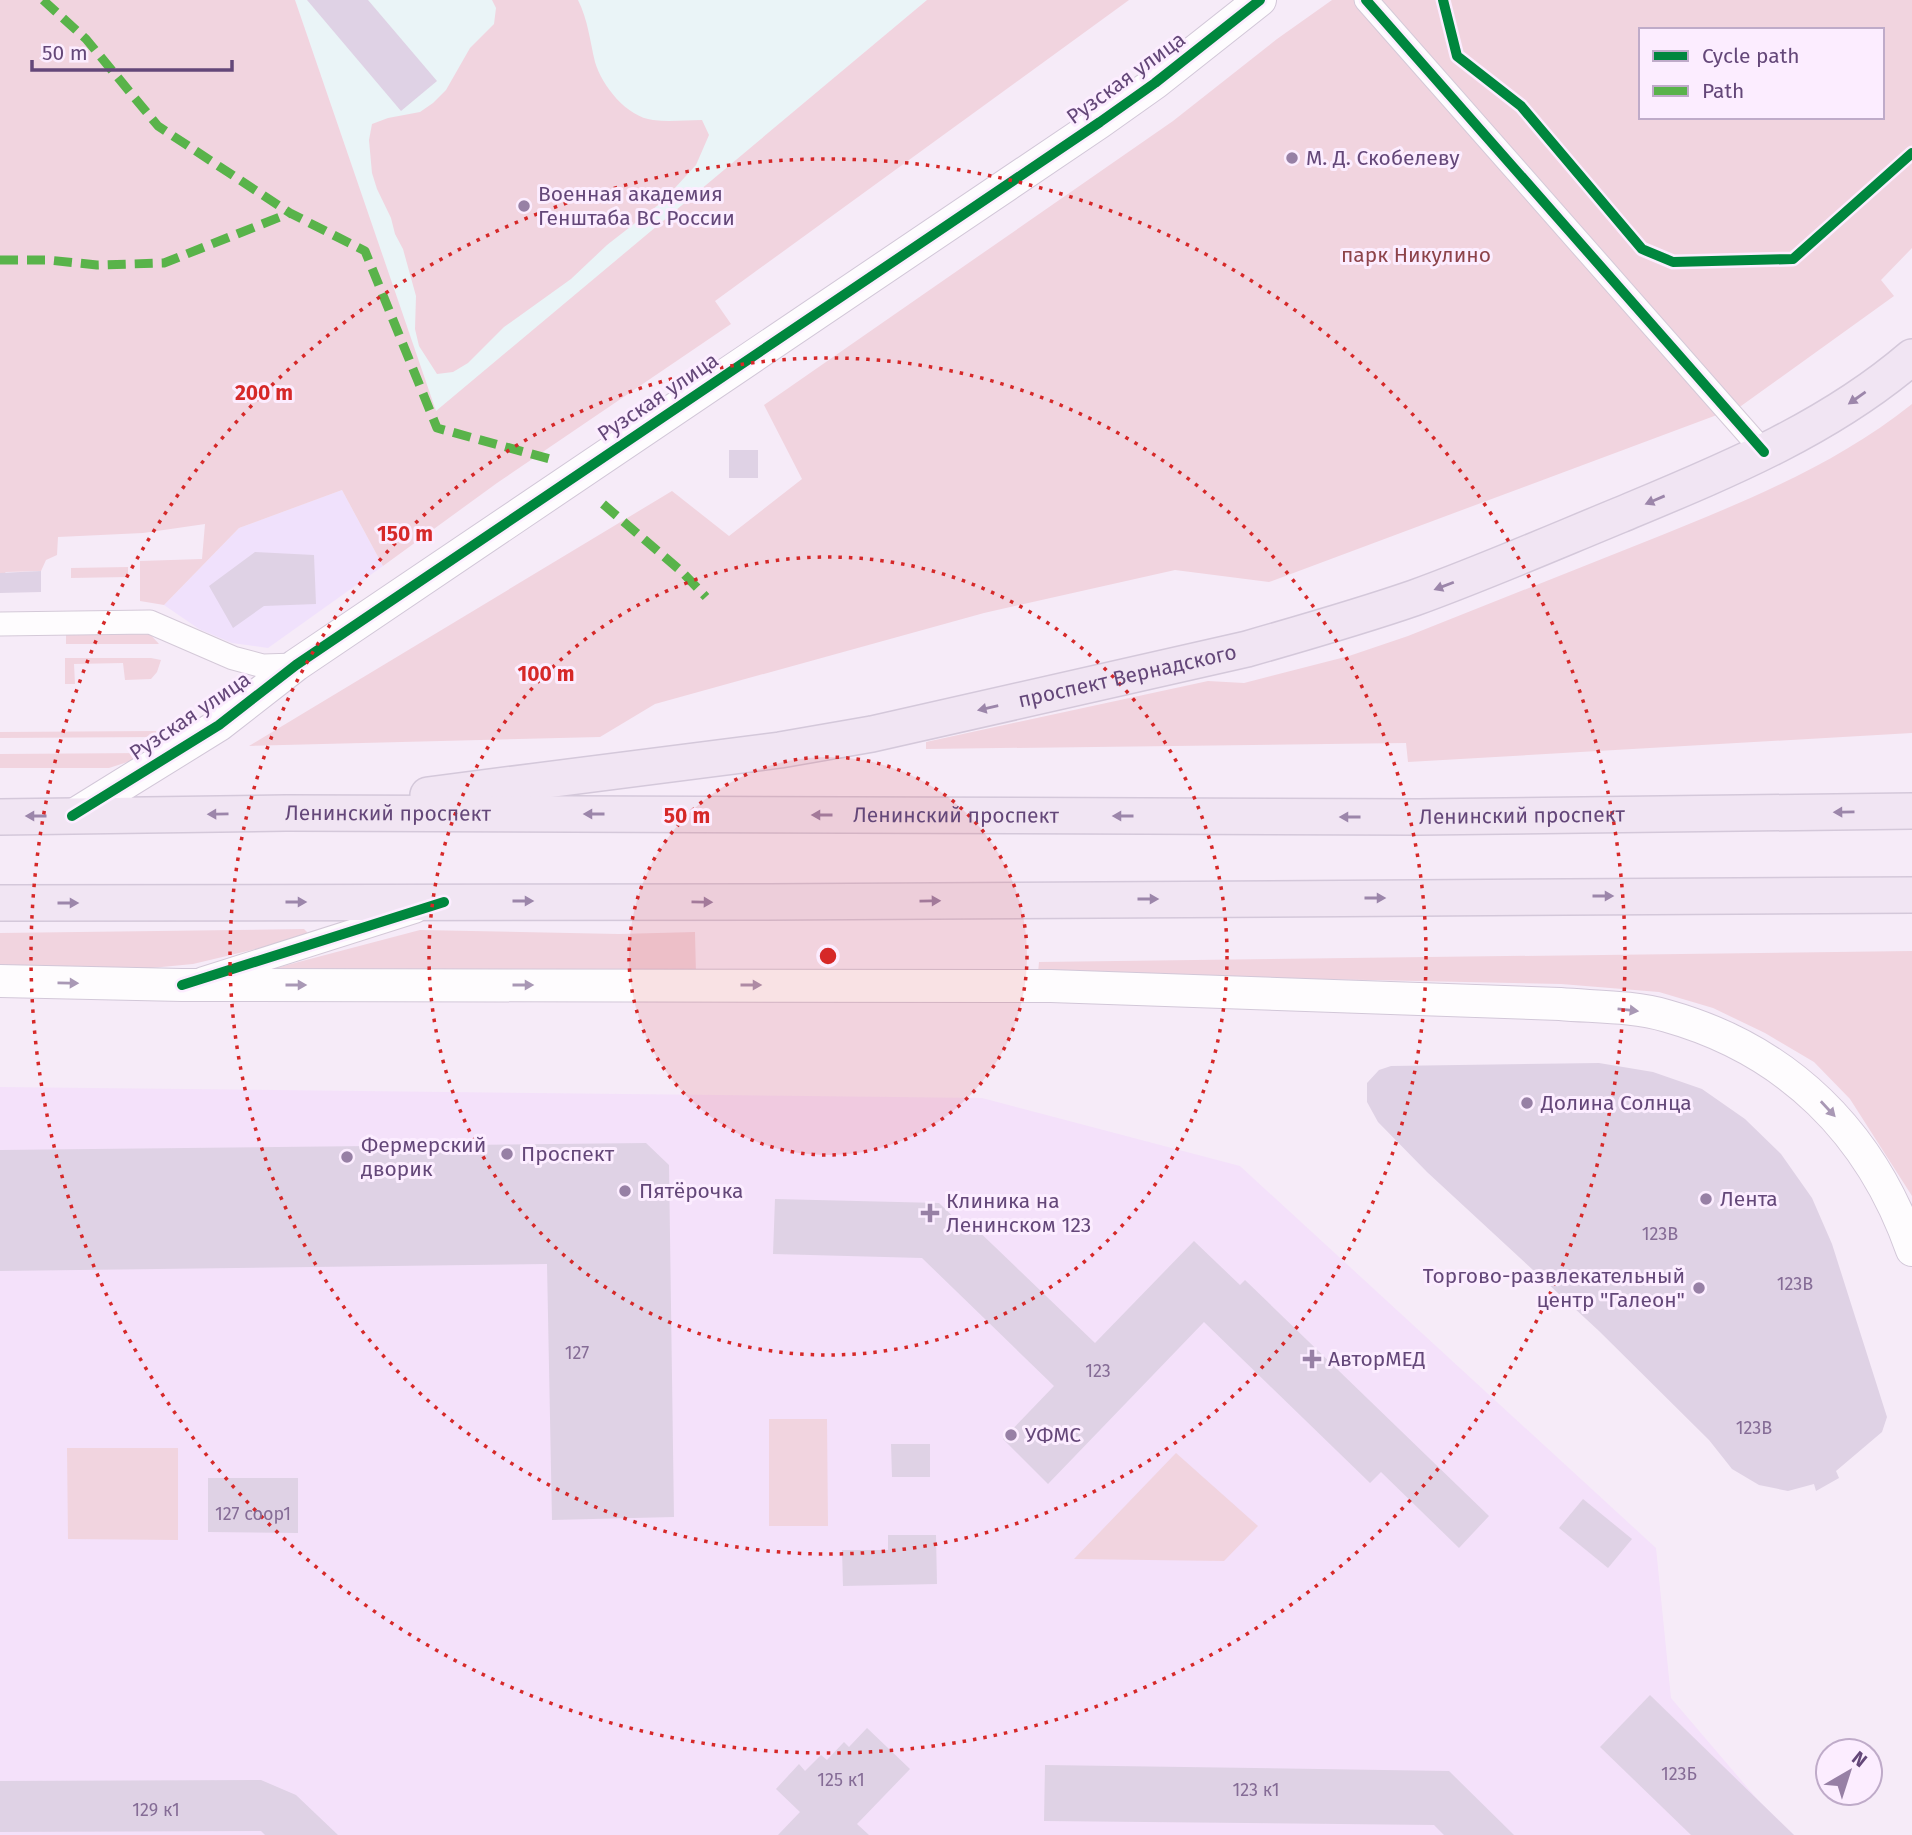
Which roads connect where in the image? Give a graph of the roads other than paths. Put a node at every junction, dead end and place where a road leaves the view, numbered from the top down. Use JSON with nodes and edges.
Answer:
{"nodes":[{"id":1,"x":1259,"y":0,"type":"edge"},
{"id":2,"x":1366,"y":0,"type":"edge"},
{"id":3,"x":1912,"y":357,"type":"edge"},
{"id":4,"x":1764,"y":452,"type":"junction"},
{"id":5,"x":0,"y":624,"type":"edge"},
{"id":6,"x":296,"y":665,"type":"junction"},
{"id":7,"x":1912,"y":811,"type":"edge"},
{"id":8,"x":286,"y":813,"type":"junction"},
{"id":9,"x":72,"y":816,"type":"junction"},
{"id":10,"x":0,"y":817,"type":"edge"},
{"id":11,"x":1912,"y":880,"type":"edge"},
{"id":12,"x":1848,"y":895,"type":"junction"},
{"id":13,"x":1912,"y":895,"type":"edge"},
{"id":14,"x":444,"y":902,"type":"junction"},
{"id":15,"x":0,"y":903,"type":"edge"},
{"id":16,"x":0,"y":981,"type":"edge"},
{"id":17,"x":182,"y":985,"type":"junction"},
{"id":18,"x":1912,"y":1250,"type":"edge"}],
"edges":[{"from":1,"to":6,"type":"main road","name":"Рузская улица"},
{"from":2,"to":4,"type":"street"},
{"from":3,"to":4,"type":"main road","name":"проспект Вернадского","one_way":true},
{"from":4,"to":8,"type":"main road","name":"проспект Вернадского","one_way":true},
{"from":5,"to":6,"type":"street"},
{"from":6,"to":9,"type":"main road","name":"Рузская улица"},
{"from":7,"to":8,"type":"main road","name":"Ленинский проспект","one_way":true},
{"from":8,"to":9,"type":"main road","name":"Ленинский проспект","one_way":true},
{"from":9,"to":10,"type":"main road","name":"Ленинский проспект","one_way":true},
{"from":11,"to":12,"type":"main road"},
{"from":12,"to":13,"type":"main road"},
{"from":14,"to":12,"type":"main road","one_way":true},
{"from":15,"to":14,"type":"main road","one_way":true},
{"from":14,"to":17,"type":"street"},
{"from":16,"to":17,"type":"main road","one_way":true},
{"from":17,"to":18,"type":"main road","one_way":true}]}
